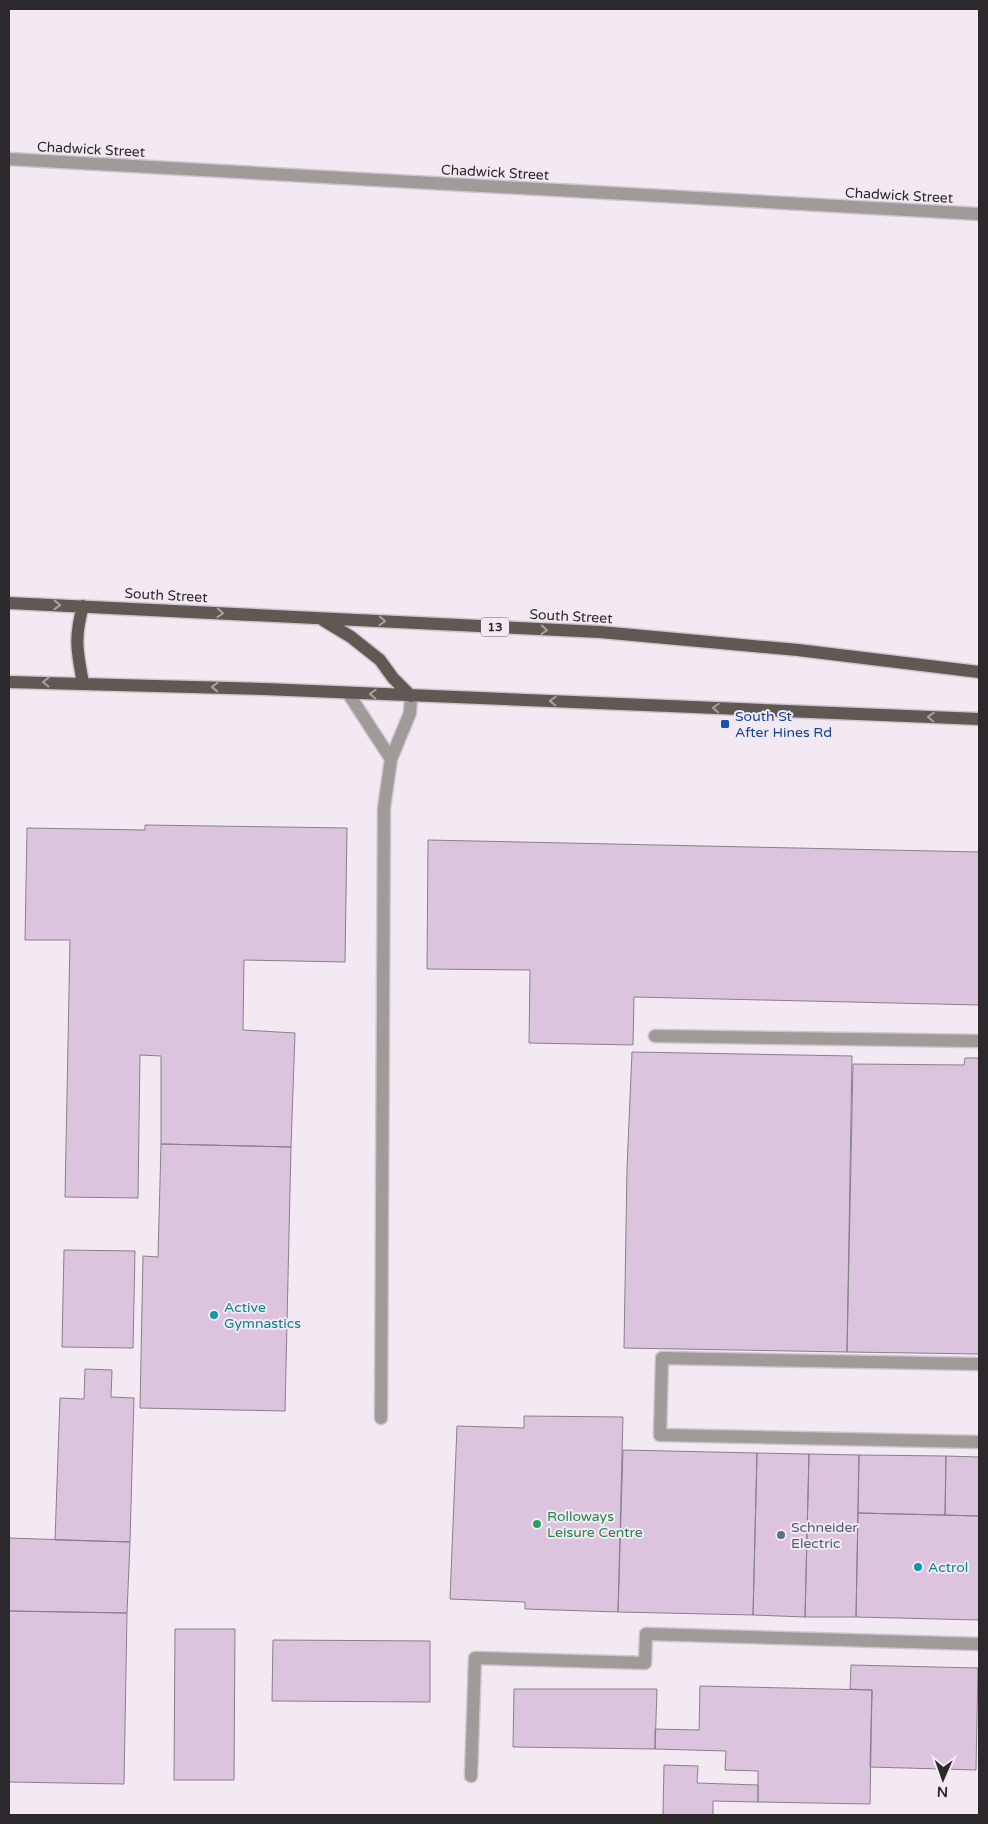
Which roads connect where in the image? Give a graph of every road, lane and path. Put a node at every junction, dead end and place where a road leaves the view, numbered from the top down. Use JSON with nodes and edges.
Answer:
{"nodes":[{"id":1,"x":9,"y":159,"type":"edge"},
{"id":2,"x":979,"y":214,"type":"edge"},
{"id":3,"x":9,"y":603,"type":"edge"},
{"id":4,"x":83,"y":606,"type":"junction"},
{"id":5,"x":321,"y":618,"type":"junction"},
{"id":6,"x":979,"y":672,"type":"edge"},
{"id":7,"x":9,"y":682,"type":"edge"},
{"id":8,"x":83,"y":683,"type":"junction"},
{"id":9,"x":348,"y":693,"type":"junction"},
{"id":10,"x":411,"y":696,"type":"junction"},
{"id":11,"x":979,"y":719,"type":"edge"},
{"id":12,"x":391,"y":759,"type":"junction"},
{"id":13,"x":654,"y":1036,"type":"dead end"},
{"id":14,"x":979,"y":1040,"type":"edge"},
{"id":15,"x":979,"y":1364,"type":"edge"},
{"id":16,"x":381,"y":1418,"type":"dead end"},
{"id":17,"x":979,"y":1442,"type":"edge"},
{"id":18,"x":979,"y":1644,"type":"edge"},
{"id":19,"x":471,"y":1776,"type":"dead end"}],
"edges":[{"from":1,"to":2,"type":"street","name":"Chadwick Street"},
{"from":3,"to":4,"type":"main road","name":"South Street","number":"13","one_way":true},
{"from":4,"to":5,"type":"main road","name":"South Street","number":"13","one_way":true},
{"from":4,"to":8,"type":"main road"},
{"from":5,"to":6,"type":"main road","name":"South Street","number":"13","one_way":true},
{"from":5,"to":10,"type":"main road"},
{"from":8,"to":7,"type":"main road","one_way":true},
{"from":9,"to":8,"type":"main road","one_way":true},
{"from":10,"to":9,"type":"main road","one_way":true},
{"from":9,"to":12,"type":"street"},
{"from":11,"to":10,"type":"main road","one_way":true},
{"from":10,"to":12,"type":"street"},
{"from":12,"to":16,"type":"street"},
{"from":13,"to":14,"type":"street"},
{"from":15,"to":17,"type":"street"},
{"from":18,"to":19,"type":"street"}]}
